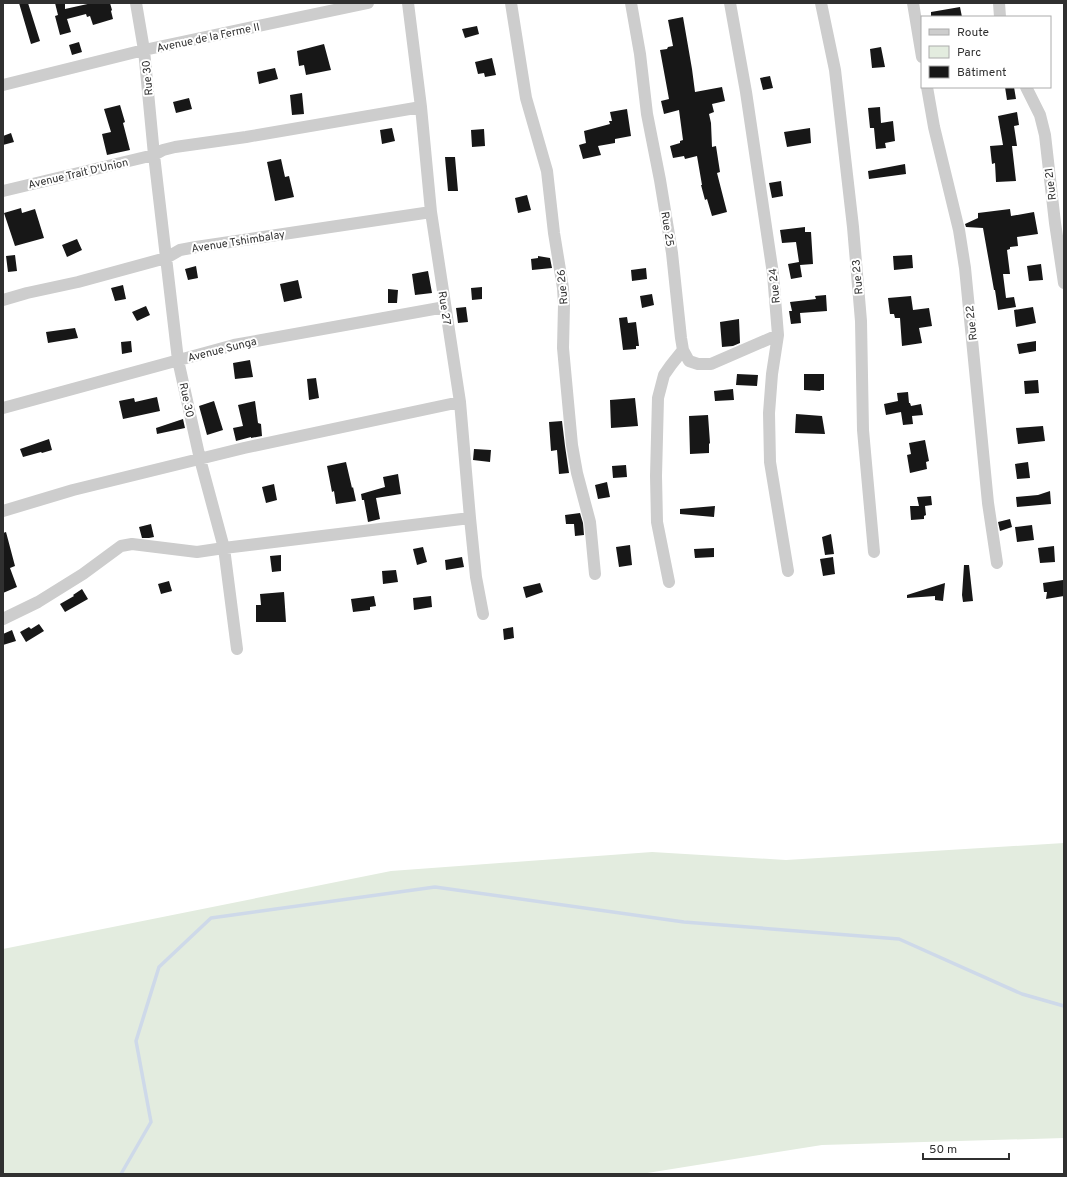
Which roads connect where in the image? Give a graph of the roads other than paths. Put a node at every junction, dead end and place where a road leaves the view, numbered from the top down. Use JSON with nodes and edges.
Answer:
{"nodes":[{"id":1,"x":136,"y":3,"type":"edge"},
{"id":2,"x":368,"y":3,"type":"edge"},
{"id":3,"x":408,"y":3,"type":"edge"},
{"id":4,"x":511,"y":3,"type":"edge"},
{"id":5,"x":631,"y":3,"type":"edge"},
{"id":6,"x":730,"y":3,"type":"edge"},
{"id":7,"x":822,"y":3,"type":"edge"},
{"id":8,"x":913,"y":3,"type":"edge"},
{"id":9,"x":999,"y":3,"type":"edge"},
{"id":10,"x":1000,"y":16,"type":"edge"},
{"id":11,"x":144,"y":50,"type":"junction"},
{"id":12,"x":921,"y":51,"type":"edge"},
{"id":13,"x":3,"y":85,"type":"edge"},
{"id":14,"x":927,"y":88,"type":"edge"},
{"id":15,"x":1026,"y":88,"type":"edge"},
{"id":16,"x":421,"y":107,"type":"junction"},
{"id":17,"x":154,"y":155,"type":"junction"},
{"id":18,"x":3,"y":191,"type":"edge"},
{"id":19,"x":431,"y":212,"type":"junction"},
{"id":20,"x":166,"y":258,"type":"junction"},
{"id":21,"x":1064,"y":283,"type":"edge"},
{"id":22,"x":3,"y":300,"type":"edge"},
{"id":23,"x":445,"y":307,"type":"junction"},
{"id":24,"x":778,"y":335,"type":"junction"},
{"id":25,"x":683,"y":350,"type":"junction"},
{"id":26,"x":178,"y":360,"type":"junction"},
{"id":27,"x":460,"y":402,"type":"junction"},
{"id":28,"x":3,"y":408,"type":"edge"},
{"id":29,"x":200,"y":459,"type":"junction"},
{"id":30,"x":3,"y":511,"type":"edge"},
{"id":31,"x":470,"y":518,"type":"junction"},
{"id":32,"x":224,"y":548,"type":"junction"},
{"id":33,"x":874,"y":552,"type":"dead end"},
{"id":34,"x":997,"y":563,"type":"dead end"},
{"id":35,"x":788,"y":571,"type":"dead end"},
{"id":36,"x":595,"y":574,"type":"dead end"},
{"id":37,"x":670,"y":582,"type":"dead end"},
{"id":38,"x":483,"y":614,"type":"dead end"},
{"id":39,"x":3,"y":619,"type":"edge"},
{"id":40,"x":237,"y":648,"type":"dead end"}],
"edges":[{"from":1,"to":11,"type":"street","name":"Rue 30"},
{"from":2,"to":11,"type":"street","name":"Avenue de la Ferme II"},
{"from":3,"to":16,"type":"street","name":"Rue 27"},
{"from":4,"to":36,"type":"street","name":"Rue 26"},
{"from":5,"to":25,"type":"street","name":"Rue 25"},
{"from":6,"to":24,"type":"street","name":"Rue 24"},
{"from":7,"to":33,"type":"street","name":"Rue 23"},
{"from":8,"to":12,"type":"street"},
{"from":9,"to":10,"type":"street"},
{"from":11,"to":13,"type":"street","name":"Avenue de la Ferme II"},
{"from":11,"to":17,"type":"street","name":"Rue 30"},
{"from":14,"to":34,"type":"street","name":"Rue 22"},
{"from":15,"to":21,"type":"street","name":"Rue 21"},
{"from":16,"to":17,"type":"street","name":"Avenue Trait D'Union"},
{"from":16,"to":19,"type":"street","name":"Rue 27"},
{"from":17,"to":18,"type":"street","name":"Avenue Trait D'Union"},
{"from":17,"to":20,"type":"street","name":"Rue 30"},
{"from":19,"to":20,"type":"street","name":"Avenue Tshimbalay"},
{"from":19,"to":23,"type":"street","name":"Rue 27"},
{"from":20,"to":22,"type":"street","name":"Avenue Tshimbalay"},
{"from":20,"to":26,"type":"street","name":"Rue 30"},
{"from":23,"to":26,"type":"street","name":"Avenue Sunga"},
{"from":23,"to":27,"type":"street","name":"Rue 27"},
{"from":24,"to":25,"type":"street"},
{"from":24,"to":35,"type":"street","name":"Rue 24"},
{"from":25,"to":37,"type":"street"},
{"from":26,"to":28,"type":"street","name":"Avenue Sunga"},
{"from":26,"to":29,"type":"street","name":"Rue 30"},
{"from":27,"to":29,"type":"street"},
{"from":27,"to":31,"type":"street","name":"Rue 27"},
{"from":29,"to":30,"type":"street"},
{"from":29,"to":32,"type":"street","name":"Rue 30"},
{"from":31,"to":32,"type":"street"},
{"from":31,"to":38,"type":"street","name":"Rue 27"},
{"from":32,"to":39,"type":"street"},
{"from":32,"to":40,"type":"street","name":"Rue 30"}]}
